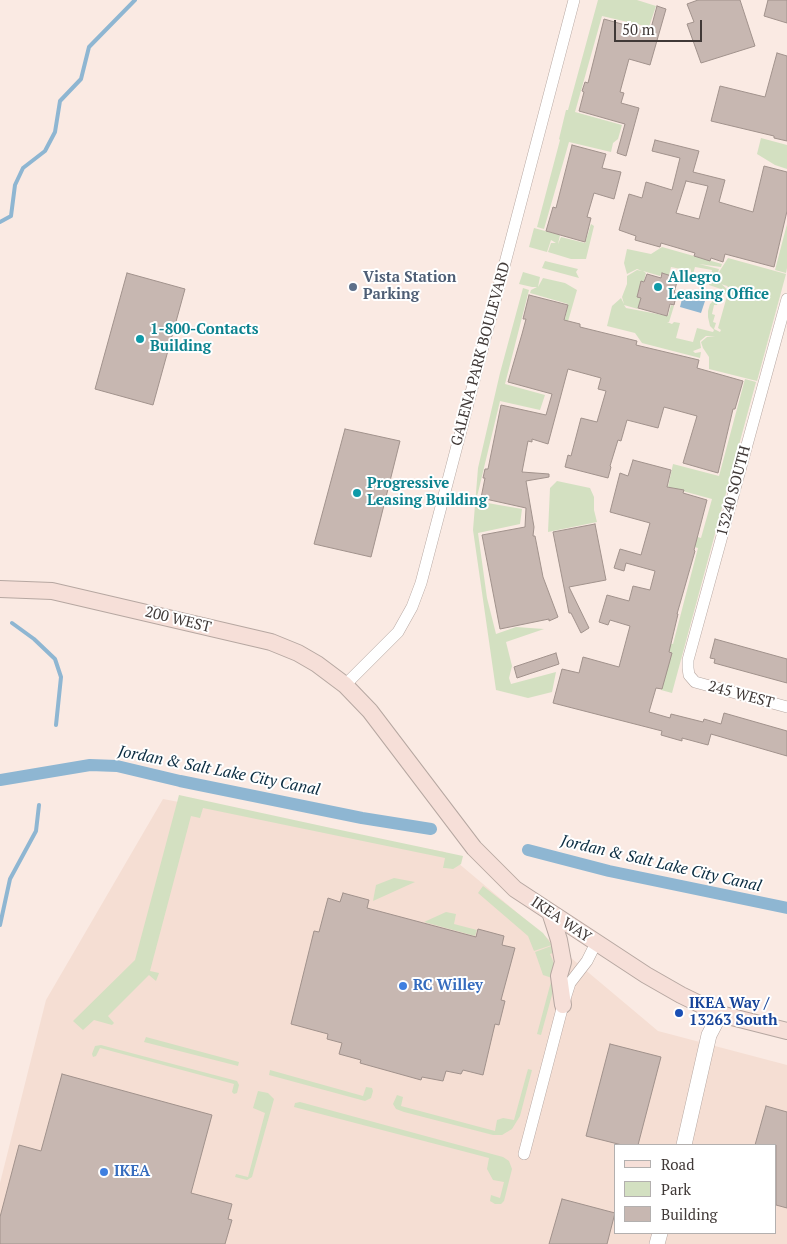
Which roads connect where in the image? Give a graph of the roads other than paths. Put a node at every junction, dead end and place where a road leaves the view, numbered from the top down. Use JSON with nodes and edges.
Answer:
{"nodes":[{"id":1,"x":574,"y":0,"type":"edge"},
{"id":2,"x":787,"y":299,"type":"edge"},
{"id":3,"x":784,"y":320,"type":"edge"},
{"id":4,"x":782,"y":338,"type":"edge"},
{"id":5,"x":0,"y":589,"type":"edge"},
{"id":6,"x":695,"y":682,"type":"joint"},
{"id":7,"x":345,"y":685,"type":"junction"},
{"id":8,"x":787,"y":707,"type":"edge"},
{"id":9,"x":550,"y":912,"type":"junction"},
{"id":10,"x":596,"y":943,"type":"junction"},
{"id":11,"x":563,"y":1005,"type":"junction"},
{"id":12,"x":720,"y":1014,"type":"junction"},
{"id":13,"x":787,"y":1031,"type":"edge"},
{"id":14,"x":684,"y":1144,"type":"edge"},
{"id":15,"x":524,"y":1154,"type":"dead end"}],
"edges":[{"from":1,"to":7,"type":"street","name":"GALENA PARK BOULEVARD"},
{"from":2,"to":3,"type":"street","name":"13240 SOUTH"},
{"from":3,"to":4,"type":"street","name":"13240 SOUTH"},
{"from":4,"to":6,"type":"street","name":"13240 SOUTH"},
{"from":5,"to":7,"type":"main road","name":"200 WEST"},
{"from":6,"to":8,"type":"street","name":"245 WEST"},
{"from":7,"to":9,"type":"main road","name":"IKEA WAY"},
{"from":9,"to":10,"type":"main road","name":"IKEA WAY"},
{"from":9,"to":11,"type":"main road"},
{"from":10,"to":11,"type":"street"},
{"from":10,"to":12,"type":"main road","name":"IKEA WAY"},
{"from":11,"to":15,"type":"street"},
{"from":12,"to":13,"type":"main road","name":"IKEA WAY"},
{"from":12,"to":14,"type":"street"}]}
